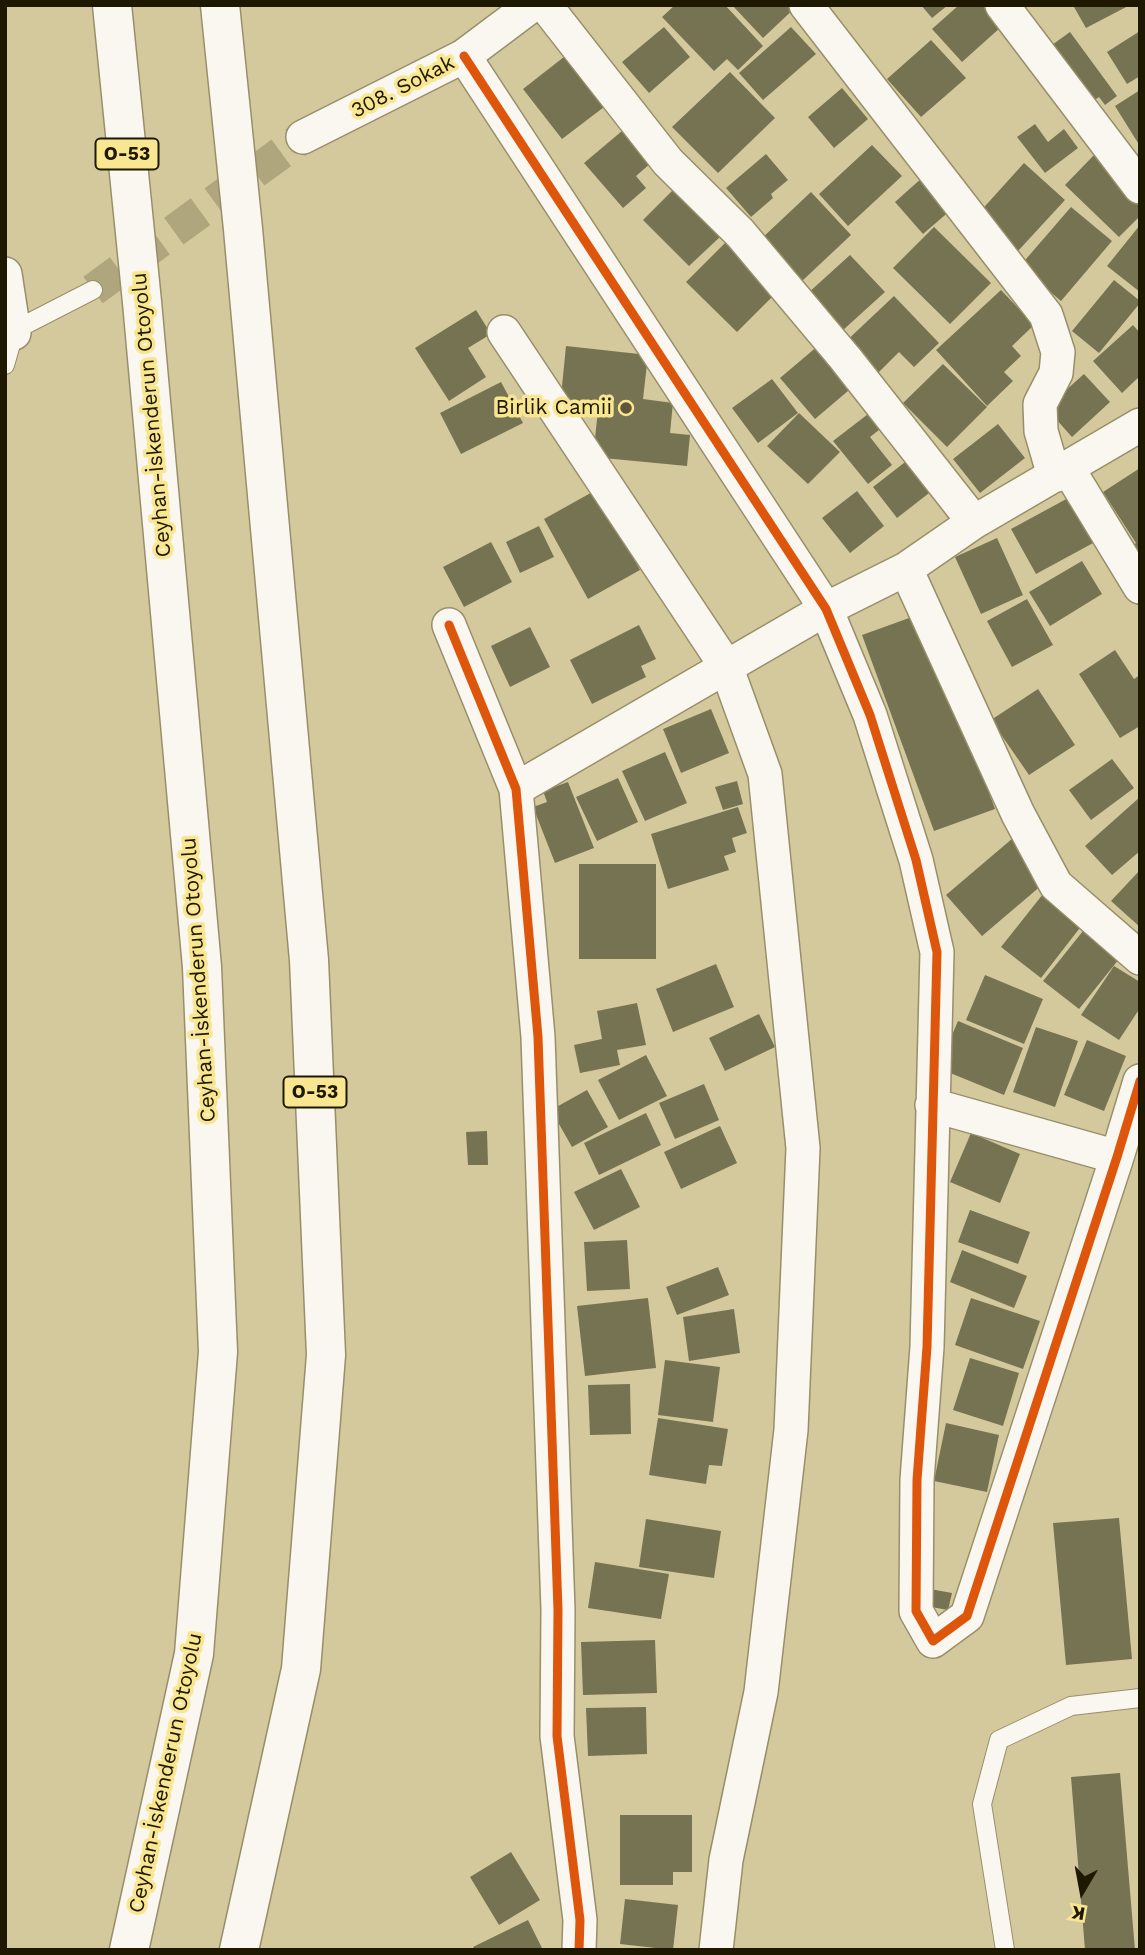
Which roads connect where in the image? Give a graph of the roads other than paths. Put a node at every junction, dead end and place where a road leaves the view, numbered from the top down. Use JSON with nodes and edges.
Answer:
{"nodes":[{"id":1,"x":112,"y":5,"type":"edge"},
{"id":2,"x":220,"y":5,"type":"edge"},
{"id":3,"x":531,"y":5,"type":"edge"},
{"id":4,"x":545,"y":5,"type":"edge"},
{"id":5,"x":806,"y":5,"type":"edge"},
{"id":6,"x":1002,"y":5,"type":"edge"},
{"id":7,"x":464,"y":56,"type":"junction"},
{"id":8,"x":303,"y":137,"type":"tunnel mouth"},
{"id":9,"x":1140,"y":187,"type":"edge"},
{"id":10,"x":5,"y":274,"type":"edge"},
{"id":11,"x":93,"y":290,"type":"tunnel mouth"},
{"id":12,"x":504,"y":332,"type":"dead end"},
{"id":13,"x":14,"y":333,"type":"junction"},
{"id":14,"x":5,"y":365,"type":"edge"},
{"id":15,"x":1140,"y":425,"type":"edge"},
{"id":16,"x":1060,"y":471,"type":"junction"},
{"id":17,"x":974,"y":522,"type":"junction"},
{"id":18,"x":906,"y":569,"type":"junction"},
{"id":19,"x":1140,"y":587,"type":"edge"},
{"id":20,"x":826,"y":609,"type":"junction"},
{"id":21,"x":449,"y":625,"type":"dead end"},
{"id":22,"x":726,"y":666,"type":"junction"},
{"id":23,"x":516,"y":789,"type":"junction"},
{"id":24,"x":1140,"y":958,"type":"edge"},
{"id":25,"x":1140,"y":1081,"type":"edge"},
{"id":26,"x":932,"y":1105,"type":"junction"},
{"id":27,"x":1117,"y":1157,"type":"junction"},
{"id":28,"x":1140,"y":1698,"type":"edge"},
{"id":29,"x":129,"y":1950,"type":"edge"},
{"id":30,"x":239,"y":1950,"type":"edge"},
{"id":31,"x":579,"y":1950,"type":"edge"},
{"id":32,"x":716,"y":1950,"type":"edge"},
{"id":33,"x":1005,"y":1950,"type":"edge"}],
"edges":[{"from":1,"to":29,"type":"highway","name":"Ceyhan-İskenderun Otoyolu","number":"O-53"},
{"from":2,"to":30,"type":"highway","number":"O-53"},
{"from":3,"to":7,"type":"street","name":"308. Sokak"},
{"from":4,"to":17,"type":"street"},
{"from":5,"to":16,"type":"street"},
{"from":6,"to":9,"type":"street"},
{"from":7,"to":8,"type":"street","name":"308. Sokak"},
{"from":7,"to":20,"type":"street"},
{"from":10,"to":13,"type":"street"},
{"from":11,"to":13,"type":"lane"},
{"from":12,"to":22,"type":"street"},
{"from":13,"to":14,"type":"lane"},
{"from":15,"to":16,"type":"street"},
{"from":16,"to":17,"type":"street"},
{"from":16,"to":19,"type":"street"},
{"from":17,"to":18,"type":"street"},
{"from":18,"to":20,"type":"street"},
{"from":18,"to":24,"type":"street"},
{"from":20,"to":22,"type":"street"},
{"from":20,"to":26,"type":"street"},
{"from":21,"to":23,"type":"street"},
{"from":22,"to":23,"type":"street"},
{"from":22,"to":32,"type":"street"},
{"from":23,"to":31,"type":"street"},
{"from":25,"to":27,"type":"street"},
{"from":26,"to":27,"type":"street"},
{"from":26,"to":27,"type":"street"},
{"from":28,"to":33,"type":"lane"}]}
